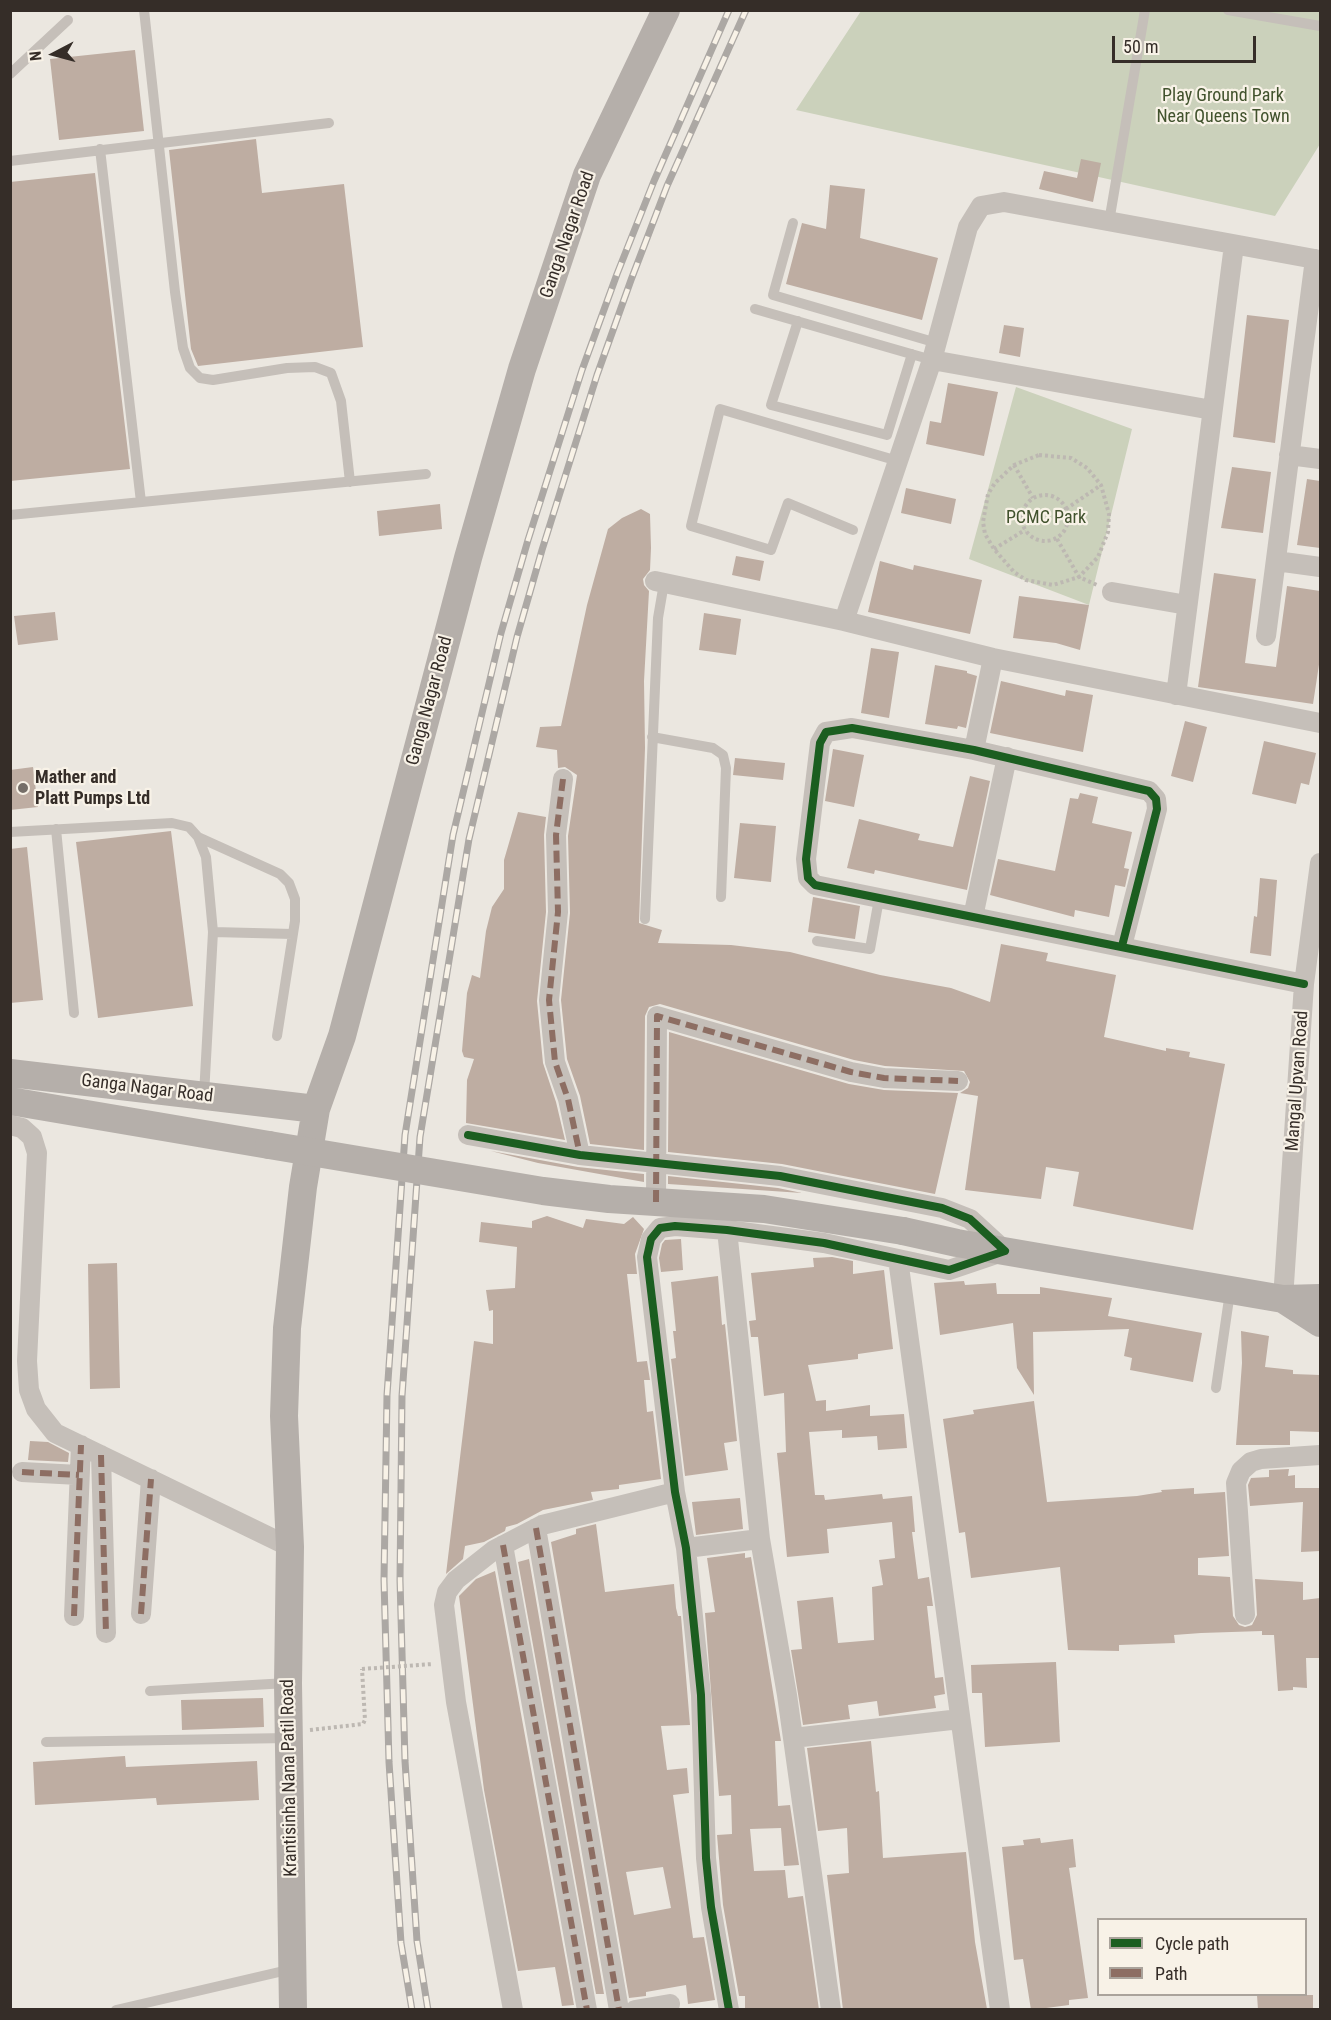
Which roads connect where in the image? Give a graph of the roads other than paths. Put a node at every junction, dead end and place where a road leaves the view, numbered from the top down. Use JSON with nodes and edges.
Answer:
{"nodes":[{"id":1,"x":144,"y":10,"type":"edge"},
{"id":2,"x":666,"y":10,"type":"edge"},
{"id":3,"x":1145,"y":10,"type":"edge"},
{"id":4,"x":1228,"y":10,"type":"edge"},
{"id":5,"x":68,"y":20,"type":"dead end"},
{"id":6,"x":1320,"y":26,"type":"edge"},
{"id":7,"x":10,"y":74,"type":"edge"},
{"id":8,"x":329,"y":123,"type":"dead end"},
{"id":9,"x":159,"y":142,"type":"junction"},
{"id":10,"x":100,"y":149,"type":"junction"},
{"id":11,"x":10,"y":161,"type":"edge"},
{"id":12,"x":1109,"y":222,"type":"junction"},
{"id":13,"x":793,"y":223,"type":"dead end"},
{"id":14,"x":1234,"y":245,"type":"junction"},
{"id":15,"x":1318,"y":260,"type":"edge"},
{"id":16,"x":755,"y":309,"type":"dead end"},
{"id":17,"x":798,"y":321,"type":"junction"},
{"id":18,"x":934,"y":351,"type":"junction"},
{"id":19,"x":912,"y":354,"type":"junction"},
{"id":20,"x":1212,"y":411,"type":"junction"},
{"id":21,"x":1289,"y":455,"type":"junction"},
{"id":22,"x":1320,"y":459,"type":"edge"},
{"id":23,"x":898,"y":461,"type":"junction"},
{"id":24,"x":426,"y":474,"type":"dead end"},
{"id":25,"x":350,"y":482,"type":"junction"},
{"id":26,"x":141,"y":502,"type":"junction"},
{"id":27,"x":10,"y":515,"type":"edge"},
{"id":28,"x":853,"y":530,"type":"dead end"},
{"id":29,"x":1276,"y":561,"type":"junction"},
{"id":30,"x":1320,"y":567,"type":"edge"},
{"id":31,"x":660,"y":582,"type":"joint"},
{"id":32,"x":1112,"y":592,"type":"dead end"},
{"id":33,"x":1187,"y":605,"type":"junction"},
{"id":34,"x":844,"y":621,"type":"junction"},
{"id":35,"x":1266,"y":636,"type":"dead end"},
{"id":36,"x":993,"y":658,"type":"junction"},
{"id":37,"x":1176,"y":695,"type":"junction"},
{"id":38,"x":1320,"y":723,"type":"edge"},
{"id":39,"x":652,"y":737,"type":"junction"},
{"id":40,"x":974,"y":750,"type":"junction"},
{"id":41,"x":1007,"y":757,"type":"junction"},
{"id":42,"x":563,"y":779,"type":"dead end"},
{"id":43,"x":56,"y":829,"type":"junction"},
{"id":44,"x":10,"y":832,"type":"edge"},
{"id":45,"x":198,"y":837,"type":"junction"},
{"id":46,"x":1320,"y":863,"type":"edge"},
{"id":47,"x":721,"y":897,"type":"dead end"},
{"id":48,"x":879,"y":899,"type":"junction"},
{"id":49,"x":973,"y":917,"type":"junction"},
{"id":50,"x":645,"y":919,"type":"dead end"},
{"id":51,"x":213,"y":932,"type":"junction"},
{"id":52,"x":293,"y":934,"type":"junction"},
{"id":53,"x":817,"y":941,"type":"dead end"},
{"id":54,"x":1122,"y":946,"type":"junction"},
{"id":55,"x":1304,"y":984,"type":"junction"},
{"id":56,"x":74,"y":1013,"type":"dead end"},
{"id":57,"x":277,"y":1036,"type":"dead end"},
{"id":58,"x":10,"y":1073,"type":"edge"},
{"id":59,"x":957,"y":1081,"type":"dead end"},
{"id":60,"x":204,"y":1096,"type":"junction"},
{"id":61,"x":10,"y":1101,"type":"edge"},
{"id":62,"x":316,"y":1109,"type":"junction"},
{"id":63,"x":10,"y":1125,"type":"edge"},
{"id":64,"x":468,"y":1135,"type":"dead end"},
{"id":65,"x":580,"y":1155,"type":"junction"},
{"id":66,"x":656,"y":1164,"type":"junction"},
{"id":67,"x":656,"y":1202,"type":"junction"},
{"id":68,"x":727,"y":1230,"type":"junction"},
{"id":69,"x":1005,"y":1251,"type":"junction"},
{"id":70,"x":898,"y":1259,"type":"junction"},
{"id":71,"x":1231,"y":1289,"type":"junction"},
{"id":72,"x":1320,"y":1298,"type":"edge"},
{"id":73,"x":1283,"y":1299,"type":"junction"},
{"id":74,"x":1320,"y":1323,"type":"edge"},
{"id":75,"x":1216,"y":1388,"type":"dead end"},
{"id":76,"x":81,"y":1445,"type":"junction"},
{"id":77,"x":100,"y":1455,"type":"junction"},
{"id":78,"x":1320,"y":1455,"type":"edge"},
{"id":79,"x":22,"y":1472,"type":"dead end"},
{"id":80,"x":79,"y":1475,"type":"junction"},
{"id":81,"x":151,"y":1479,"type":"junction"},
{"id":82,"x":675,"y":1492,"type":"junction"},
{"id":83,"x":536,"y":1528,"type":"junction"},
{"id":84,"x":760,"y":1539,"type":"junction"},
{"id":85,"x":502,"y":1545,"type":"junction"},
{"id":86,"x":290,"y":1547,"type":"junction"},
{"id":87,"x":686,"y":1548,"type":"junction"},
{"id":88,"x":141,"y":1614,"type":"dead end"},
{"id":89,"x":1245,"y":1615,"type":"dead end"},
{"id":90,"x":74,"y":1616,"type":"dead end"},
{"id":91,"x":106,"y":1633,"type":"dead end"},
{"id":92,"x":288,"y":1683,"type":"junction"},
{"id":93,"x":150,"y":1691,"type":"dead end"},
{"id":94,"x":960,"y":1719,"type":"junction"},
{"id":95,"x":288,"y":1734,"type":"junction"},
{"id":96,"x":793,"y":1738,"type":"junction"},
{"id":97,"x":46,"y":1742,"type":"dead end"},
{"id":98,"x":293,"y":1969,"type":"junction"},
{"id":99,"x":670,"y":2004,"type":"dead end"},
{"id":100,"x":116,"y":2010,"type":"edge"},
{"id":101,"x":293,"y":2010,"type":"edge"},
{"id":102,"x":513,"y":2010,"type":"edge"},
{"id":103,"x":587,"y":2010,"type":"edge"},
{"id":104,"x":619,"y":2010,"type":"edge"},
{"id":105,"x":635,"y":2010,"type":"edge"},
{"id":106,"x":729,"y":2010,"type":"edge"},
{"id":107,"x":831,"y":2010,"type":"edge"},
{"id":108,"x":1000,"y":2010,"type":"edge"}],
"edges":[{"from":1,"to":9,"type":"lane"},
{"from":2,"to":62,"type":"main road","name":"Ganga Nagar Road"},
{"from":3,"to":12,"type":"lane"},
{"from":4,"to":6,"type":"lane"},
{"from":5,"to":7,"type":"lane"},
{"from":8,"to":9,"type":"lane"},
{"from":9,"to":10,"type":"lane"},
{"from":9,"to":25,"type":"lane"},
{"from":10,"to":11,"type":"lane"},
{"from":10,"to":26,"type":"lane"},
{"from":12,"to":14,"type":"street"},
{"from":12,"to":18,"type":"street"},
{"from":13,"to":18,"type":"lane"},
{"from":14,"to":15,"type":"street"},
{"from":14,"to":20,"type":"street"},
{"from":15,"to":21,"type":"street"},
{"from":16,"to":17,"type":"lane"},
{"from":17,"to":19,"type":"lane"},
{"from":17,"to":19,"type":"lane"},
{"from":18,"to":19,"type":"lane"},
{"from":18,"to":20,"type":"street"},
{"from":18,"to":23,"type":"street"},
{"from":20,"to":33,"type":"street"},
{"from":21,"to":22,"type":"street"},
{"from":21,"to":29,"type":"street"},
{"from":23,"to":28,"type":"lane"},
{"from":23,"to":34,"type":"street"},
{"from":24,"to":25,"type":"lane"},
{"from":25,"to":26,"type":"lane"},
{"from":26,"to":27,"type":"lane"},
{"from":29,"to":30,"type":"street"},
{"from":29,"to":35,"type":"street"},
{"from":31,"to":34,"type":"street"},
{"from":31,"to":39,"type":"lane"},
{"from":32,"to":33,"type":"street"},
{"from":33,"to":37,"type":"street"},
{"from":34,"to":36,"type":"street"},
{"from":36,"to":37,"type":"street"},
{"from":36,"to":40,"type":"street"},
{"from":37,"to":38,"type":"street"},
{"from":39,"to":47,"type":"lane"},
{"from":39,"to":50,"type":"lane"},
{"from":40,"to":41,"type":"street"},
{"from":40,"to":48,"type":"street"},
{"from":41,"to":49,"type":"street"},
{"from":41,"to":54,"type":"street"},
{"from":42,"to":65,"type":"street"},
{"from":43,"to":44,"type":"lane"},
{"from":43,"to":45,"type":"lane"},
{"from":43,"to":56,"type":"lane"},
{"from":45,"to":51,"type":"lane"},
{"from":45,"to":52,"type":"lane"},
{"from":46,"to":55,"type":"street","name":"Mangal Upvan Road"},
{"from":48,"to":49,"type":"street"},
{"from":48,"to":53,"type":"lane"},
{"from":49,"to":54,"type":"street"},
{"from":51,"to":52,"type":"lane"},
{"from":51,"to":60,"type":"lane"},
{"from":52,"to":57,"type":"lane"},
{"from":54,"to":55,"type":"street"},
{"from":55,"to":73,"type":"street","name":"Mangal Upvan Road"},
{"from":58,"to":60,"type":"main road","name":"Ganga Nagar Road"},
{"from":59,"to":66,"type":"street"},
{"from":60,"to":62,"type":"main road","name":"Ganga Nagar Road"},
{"from":61,"to":67,"type":"main road","bridge":true},
{"from":62,"to":86,"type":"main road","name":"Krantisinha Nana Patil Road"},
{"from":63,"to":76,"type":"street"},
{"from":64,"to":65,"type":"street"},
{"from":65,"to":66,"type":"street"},
{"from":66,"to":67,"type":"street"},
{"from":66,"to":69,"type":"street"},
{"from":67,"to":69,"type":"main road","bridge":true},
{"from":68,"to":70,"type":"street"},
{"from":68,"to":82,"type":"street"},
{"from":68,"to":84,"type":"street"},
{"from":69,"to":70,"type":"street"},
{"from":69,"to":71,"type":"main road"},
{"from":70,"to":94,"type":"street"},
{"from":71,"to":73,"type":"main road"},
{"from":71,"to":75,"type":"lane"},
{"from":72,"to":73,"type":"main road"},
{"from":73,"to":74,"type":"main road"},
{"from":76,"to":77,"type":"street"},
{"from":76,"to":80,"type":"street"},
{"from":77,"to":81,"type":"street"},
{"from":77,"to":91,"type":"street"},
{"from":78,"to":89,"type":"street"},
{"from":79,"to":80,"type":"street"},
{"from":80,"to":90,"type":"street"},
{"from":81,"to":86,"type":"street"},
{"from":81,"to":88,"type":"street"},
{"from":82,"to":83,"type":"street"},
{"from":82,"to":87,"type":"street"},
{"from":83,"to":85,"type":"street"},
{"from":83,"to":104,"type":"street"},
{"from":84,"to":87,"type":"street"},
{"from":84,"to":96,"type":"street"},
{"from":85,"to":102,"type":"street"},
{"from":85,"to":103,"type":"street"},
{"from":86,"to":92,"type":"main road","name":"Krantisinha Nana Patil Road"},
{"from":87,"to":106,"type":"street"},
{"from":92,"to":93,"type":"lane"},
{"from":92,"to":95,"type":"main road","name":"Krantisinha Nana Patil Road"},
{"from":94,"to":96,"type":"street"},
{"from":94,"to":108,"type":"street"},
{"from":95,"to":97,"type":"lane"},
{"from":95,"to":98,"type":"main road","name":"Krantisinha Nana Patil Road"},
{"from":96,"to":107,"type":"street"},
{"from":98,"to":100,"type":"lane"},
{"from":98,"to":101,"type":"main road","name":"Krantisinha Nana Patil Road"},
{"from":99,"to":105,"type":"street"}]}
